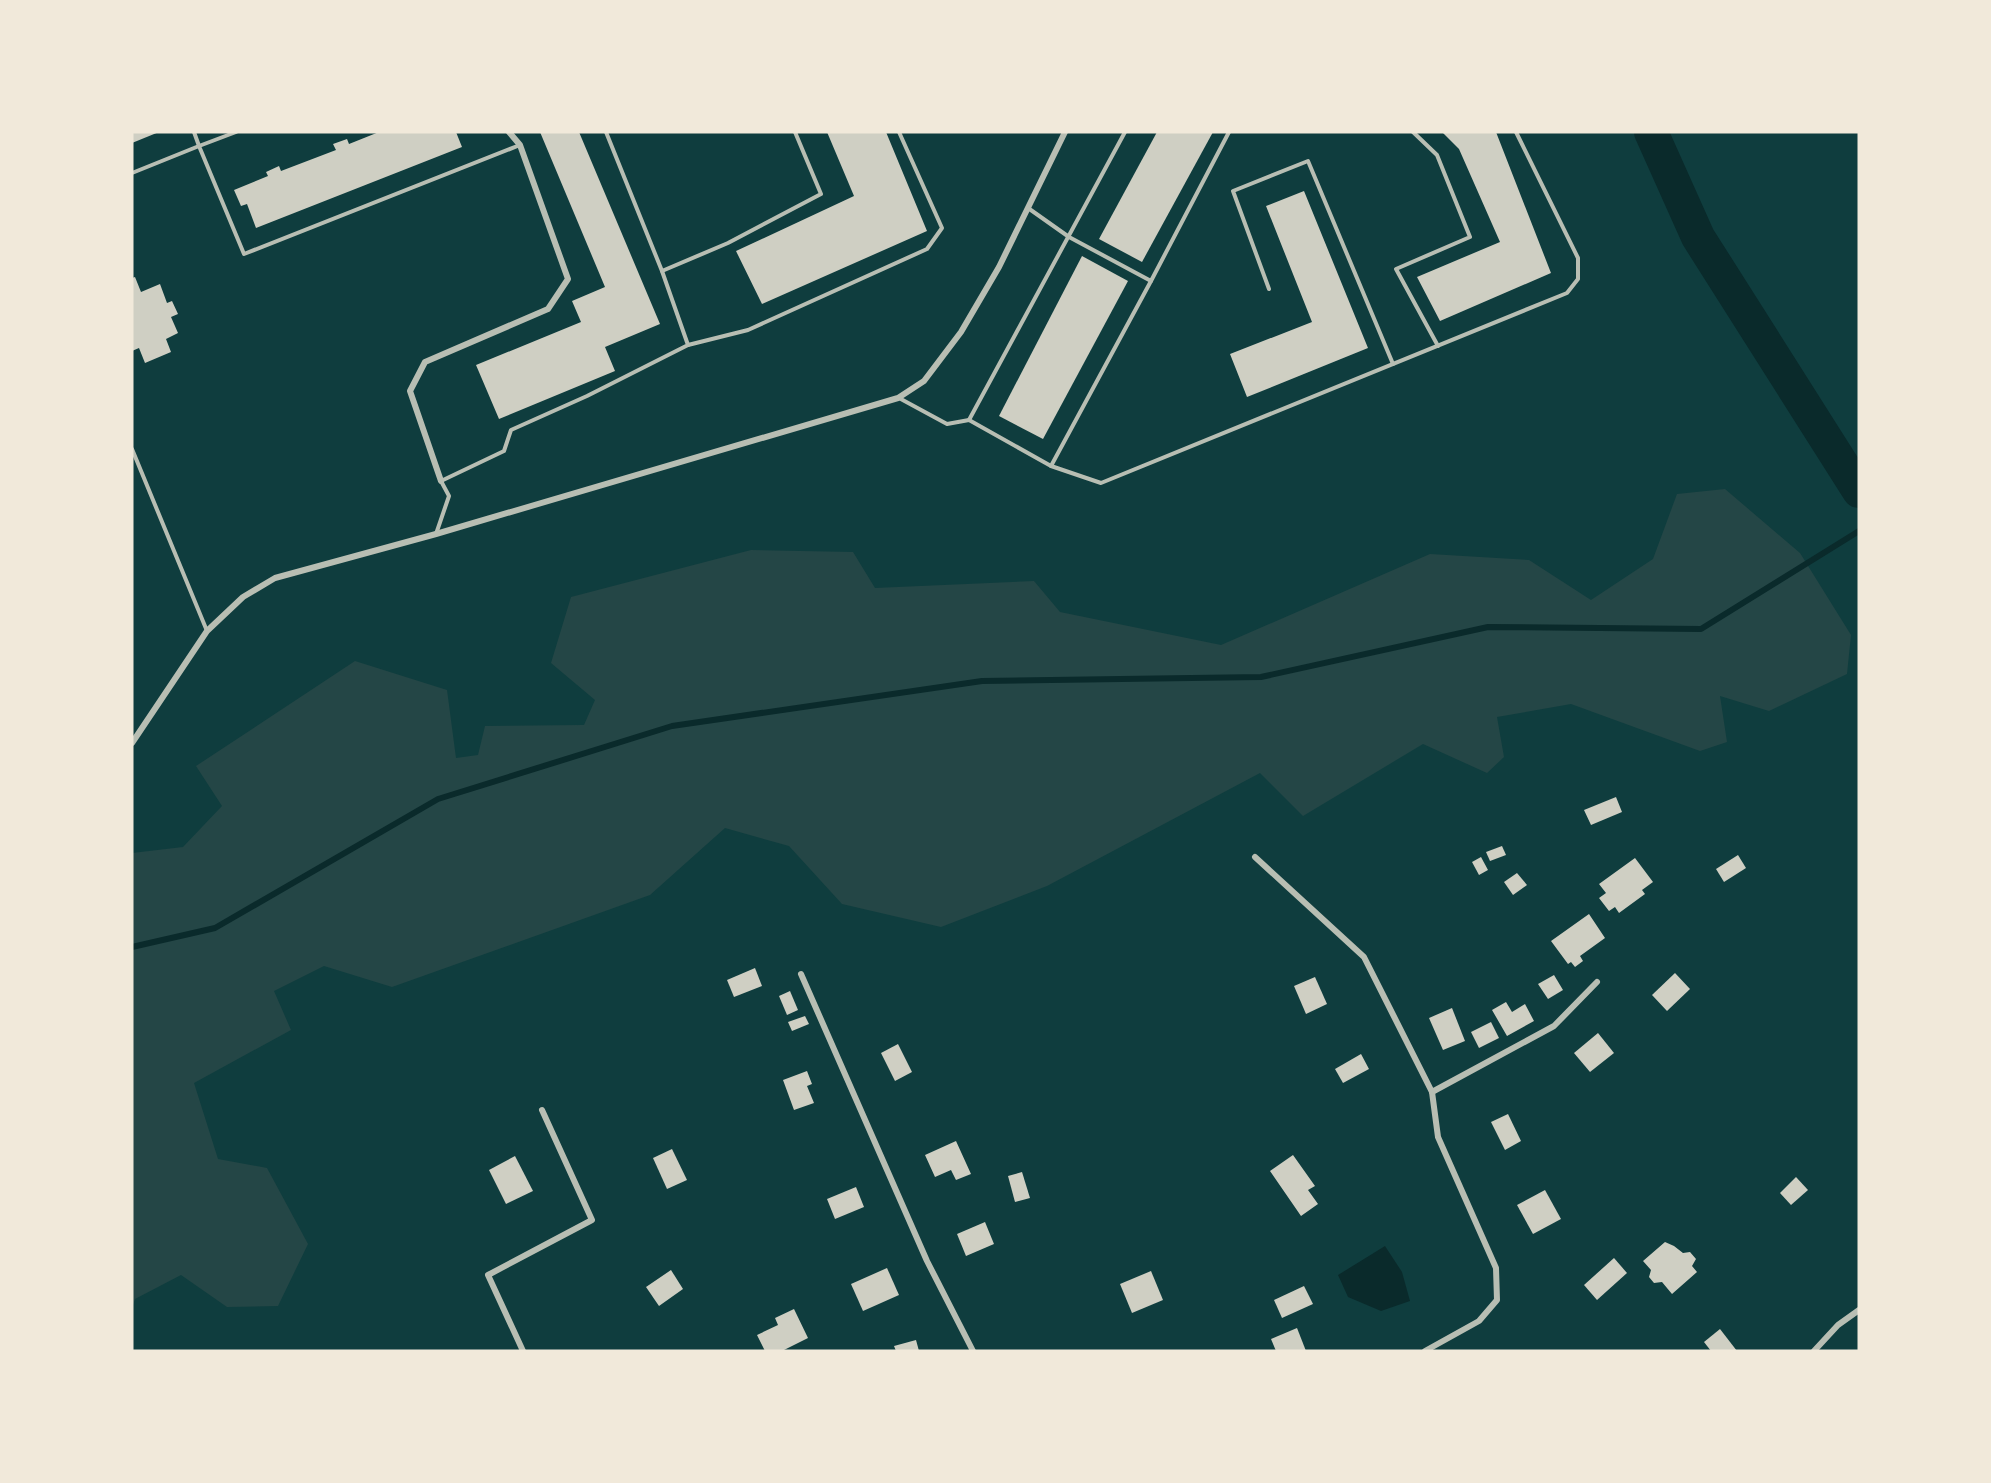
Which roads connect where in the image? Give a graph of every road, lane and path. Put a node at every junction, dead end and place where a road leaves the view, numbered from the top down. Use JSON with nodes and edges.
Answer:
{"nodes":[{"id":1,"x":194,"y":132,"type":"edge"},
{"id":2,"x":236,"y":132,"type":"edge"},
{"id":3,"x":508,"y":132,"type":"edge"},
{"id":4,"x":606,"y":132,"type":"edge"},
{"id":5,"x":795,"y":132,"type":"edge"},
{"id":6,"x":899,"y":132,"type":"edge"},
{"id":7,"x":1065,"y":132,"type":"edge"},
{"id":8,"x":1125,"y":132,"type":"edge"},
{"id":9,"x":1229,"y":132,"type":"edge"},
{"id":10,"x":1413,"y":132,"type":"edge"},
{"id":11,"x":1516,"y":132,"type":"edge"},
{"id":12,"x":520,"y":145,"type":"junction"},
{"id":13,"x":199,"y":146,"type":"junction"},
{"id":14,"x":132,"y":173,"type":"edge"},
{"id":15,"x":1028,"y":208,"type":"junction"},
{"id":16,"x":1069,"y":237,"type":"junction"},
{"id":17,"x":662,"y":271,"type":"junction"},
{"id":18,"x":1151,"y":281,"type":"junction"},
{"id":19,"x":1269,"y":289,"type":"dead end"},
{"id":20,"x":688,"y":345,"type":"junction"},
{"id":21,"x":1437,"y":346,"type":"junction"},
{"id":22,"x":1392,"y":364,"type":"junction"},
{"id":23,"x":898,"y":398,"type":"junction"},
{"id":24,"x":969,"y":420,"type":"junction"},
{"id":25,"x":132,"y":449,"type":"edge"},
{"id":26,"x":1052,"y":466,"type":"junction"},
{"id":27,"x":441,"y":481,"type":"junction"},
{"id":28,"x":436,"y":534,"type":"junction"},
{"id":29,"x":207,"y":631,"type":"junction"},
{"id":30,"x":132,"y":743,"type":"edge"},
{"id":31,"x":1255,"y":858,"type":"dead end"},
{"id":32,"x":801,"y":974,"type":"dead end"},
{"id":33,"x":1597,"y":982,"type":"dead end"},
{"id":34,"x":1432,"y":1092,"type":"junction"},
{"id":35,"x":542,"y":1110,"type":"dead end"},
{"id":36,"x":1859,"y":1310,"type":"edge"},
{"id":37,"x":524,"y":1351,"type":"edge"},
{"id":38,"x":973,"y":1351,"type":"edge"},
{"id":39,"x":1425,"y":1351,"type":"edge"},
{"id":40,"x":1814,"y":1351,"type":"edge"}],
"edges":[{"from":1,"to":13,"type":"lane"},
{"from":2,"to":13,"type":"lane"},
{"from":3,"to":12,"type":"street"},
{"from":4,"to":17,"type":"lane"},
{"from":5,"to":17,"type":"lane"},
{"from":6,"to":20,"type":"lane"},
{"from":7,"to":15,"type":"street"},
{"from":8,"to":16,"type":"lane"},
{"from":9,"to":18,"type":"lane"},
{"from":10,"to":21,"type":"lane"},
{"from":11,"to":21,"type":"lane"},
{"from":12,"to":13,"type":"lane"},
{"from":12,"to":27,"type":"street"},
{"from":13,"to":14,"type":"lane"},
{"from":15,"to":16,"type":"lane"},
{"from":15,"to":23,"type":"street"},
{"from":16,"to":18,"type":"lane"},
{"from":16,"to":24,"type":"lane"},
{"from":17,"to":20,"type":"lane"},
{"from":18,"to":26,"type":"lane"},
{"from":19,"to":22,"type":"lane"},
{"from":20,"to":27,"type":"lane"},
{"from":21,"to":22,"type":"lane"},
{"from":22,"to":26,"type":"lane"},
{"from":23,"to":24,"type":"lane"},
{"from":23,"to":28,"type":"street"},
{"from":24,"to":26,"type":"lane"},
{"from":25,"to":29,"type":"lane"},
{"from":27,"to":28,"type":"lane"},
{"from":28,"to":29,"type":"street"},
{"from":29,"to":30,"type":"street"},
{"from":31,"to":34,"type":"street"},
{"from":32,"to":38,"type":"street"},
{"from":33,"to":34,"type":"street"},
{"from":34,"to":39,"type":"street"},
{"from":35,"to":37,"type":"street"},
{"from":36,"to":40,"type":"street"}]}
